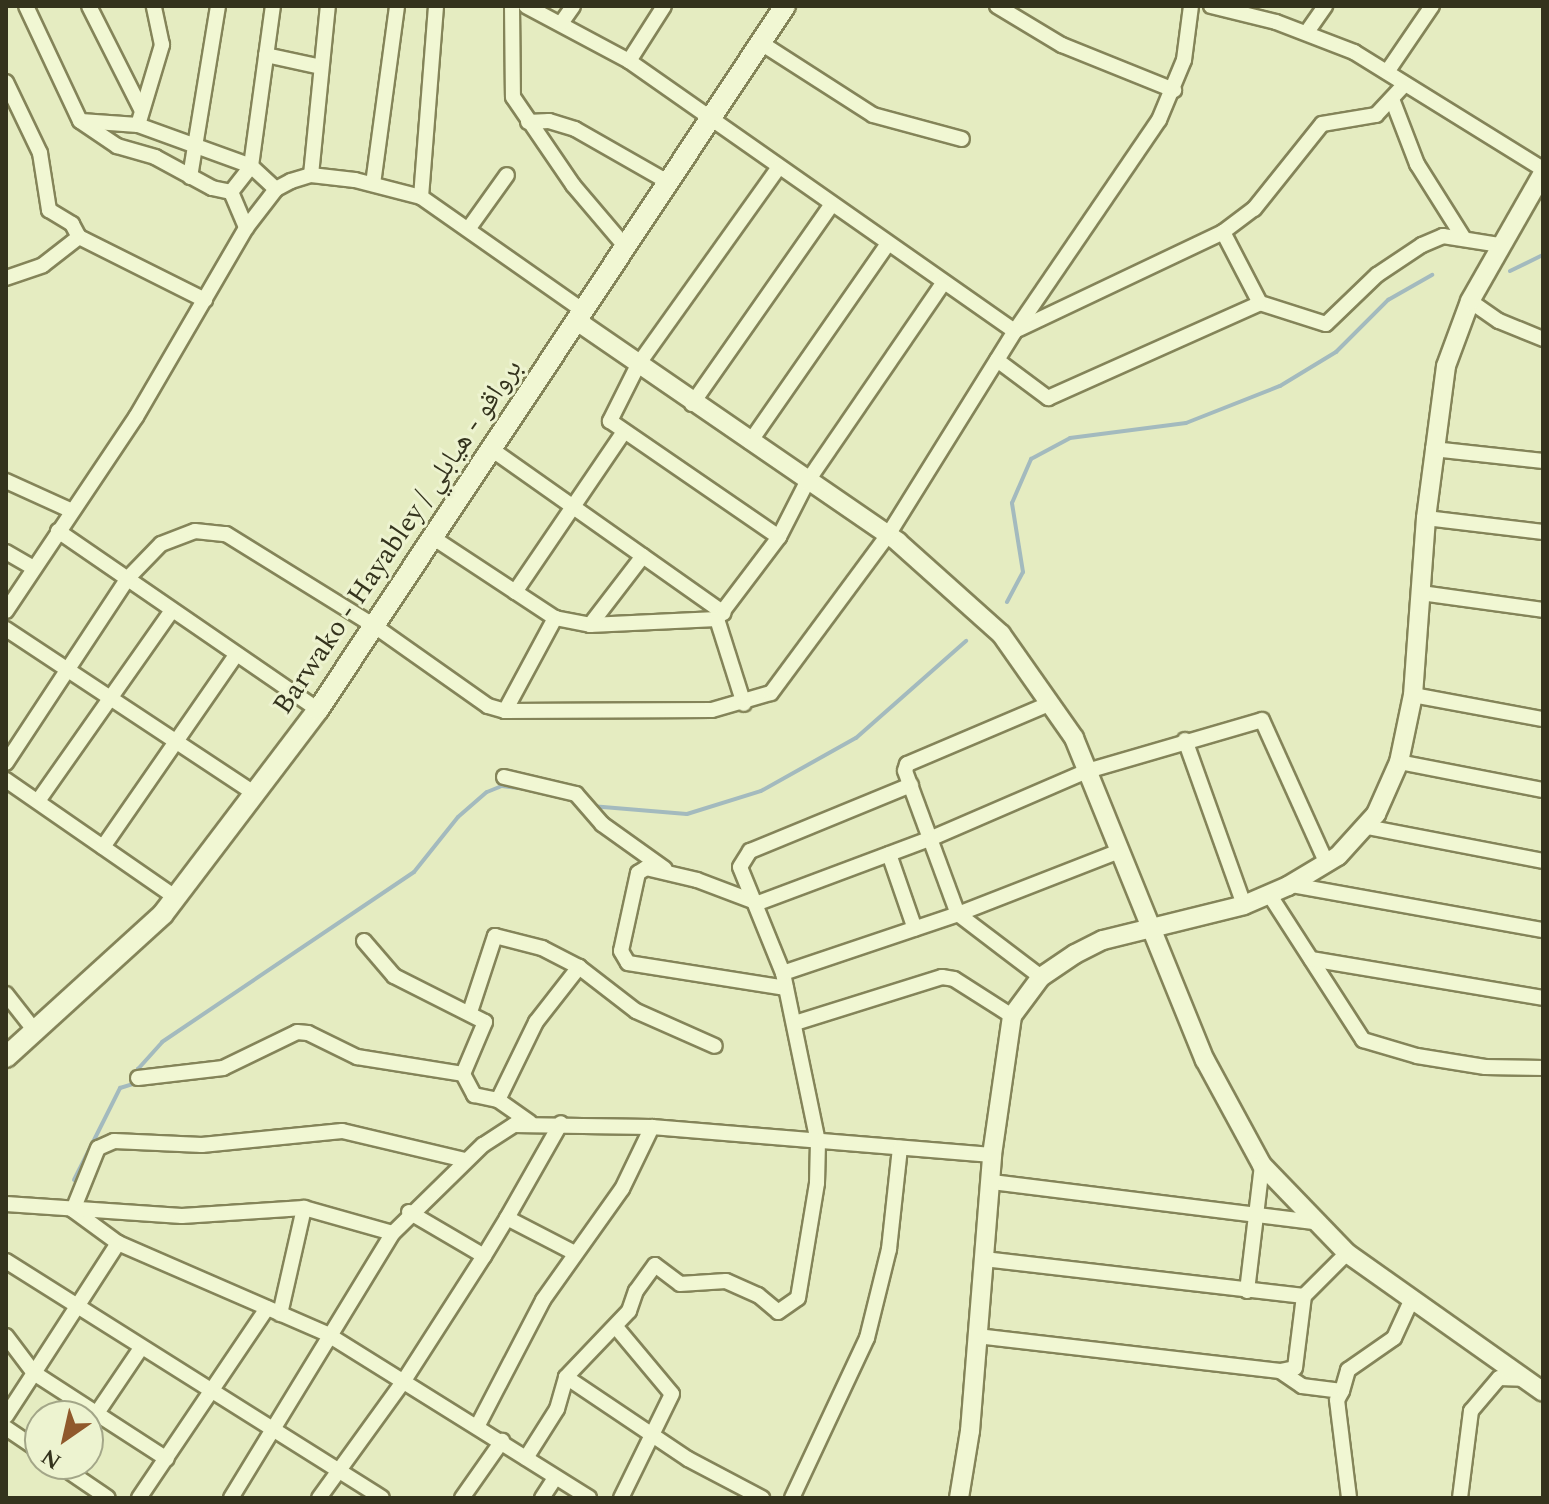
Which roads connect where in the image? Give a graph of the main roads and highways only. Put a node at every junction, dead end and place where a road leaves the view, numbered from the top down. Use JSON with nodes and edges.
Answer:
{"nodes":[{"id":1,"x":785,"y":6,"type":"edge"},
{"id":2,"x":6,"y":1057,"type":"edge"}],
"edges":[{"from":1,"to":2,"type":"main road","name":"Barwako - Hayabley / برواقو - هيابلي"}]}
